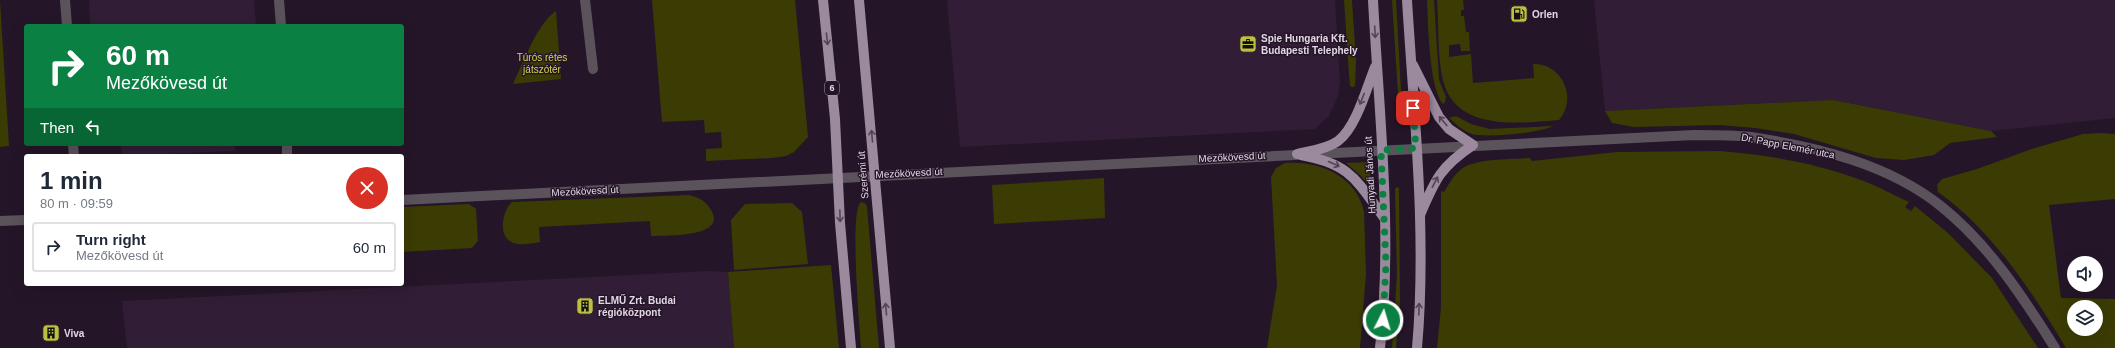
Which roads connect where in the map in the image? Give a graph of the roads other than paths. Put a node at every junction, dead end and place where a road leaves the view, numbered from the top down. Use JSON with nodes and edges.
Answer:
{"nodes":[{"id":1,"x":65,"y":0,"type":"edge"},
{"id":2,"x":279,"y":0,"type":"edge"},
{"id":3,"x":585,"y":0,"type":"edge"},
{"id":4,"x":823,"y":0,"type":"edge"},
{"id":5,"x":860,"y":0,"type":"edge"},
{"id":6,"x":1373,"y":0,"type":"edge"},
{"id":7,"x":1407,"y":0,"type":"edge"},
{"id":8,"x":67,"y":24,"type":"edge"},
{"id":9,"x":281,"y":24,"type":"edge"},
{"id":10,"x":1411,"y":60,"type":"junction"},
{"id":11,"x":1376,"y":63,"type":"junction"},
{"id":12,"x":593,"y":69,"type":"dead end"},
{"id":13,"x":1473,"y":145,"type":"junction"},
{"id":14,"x":1416,"y":148,"type":"junction"},
{"id":15,"x":1381,"y":150,"type":"junction"},
{"id":16,"x":1297,"y":154,"type":"junction"},
{"id":17,"x":875,"y":175,"type":"junction"},
{"id":18,"x":839,"y":177,"type":"junction"},
{"id":19,"x":404,"y":200,"type":"edge"},
{"id":20,"x":1419,"y":217,"type":"junction"},
{"id":21,"x":1385,"y":219,"type":"junction"},
{"id":22,"x":24,"y":220,"type":"edge"},
{"id":23,"x":0,"y":221,"type":"edge"},
{"id":24,"x":851,"y":348,"type":"edge"},
{"id":25,"x":890,"y":348,"type":"edge"},
{"id":26,"x":1380,"y":348,"type":"edge"},
{"id":27,"x":1417,"y":348,"type":"edge"},
{"id":28,"x":2055,"y":348,"type":"edge"}],
"edges":[{"from":1,"to":8,"type":"street"},
{"from":2,"to":9,"type":"street"},
{"from":3,"to":12,"type":"street"},
{"from":4,"to":18,"type":"main road","number":"6","one_way":true},
{"from":17,"to":5,"type":"main road","name":"Szerémi út","one_way":true},
{"from":6,"to":11,"type":"main road","name":"Hunyadi János út","one_way":true},
{"from":7,"to":10,"type":"main road"},
{"from":13,"to":10,"type":"main road","one_way":true},
{"from":10,"to":14,"type":"main road"},
{"from":11,"to":15,"type":"main road","name":"Hunyadi János út"},
{"from":11,"to":16,"type":"main road","one_way":true},
{"from":13,"to":14,"type":"street","name":"Dr. Papp Elemér utca"},
{"from":20,"to":13,"type":"main road","one_way":true},
{"from":13,"to":28,"type":"street","name":"Dr. Papp Elemér utca"},
{"from":14,"to":15,"type":"street","name":"Mezőkövesd út"},
{"from":14,"to":20,"type":"main road"},
{"from":15,"to":16,"type":"street","name":"Mezőkövesd út"},
{"from":15,"to":21,"type":"main road","name":"Hunyadi János út"},
{"from":16,"to":17,"type":"street","name":"Mezőkövesd út"},
{"from":16,"to":21,"type":"main road","one_way":true},
{"from":17,"to":18,"type":"street","name":"Mezőkövesd út"},
{"from":25,"to":17,"type":"main road","name":"Szerémi út","one_way":true},
{"from":18,"to":19,"type":"street","name":"Mezőkövesd út"},
{"from":18,"to":24,"type":"main road","number":"6","one_way":true},
{"from":27,"to":20,"type":"main road","one_way":true},
{"from":21,"to":26,"type":"main road","name":"Hunyadi János út"},
{"from":22,"to":23,"type":"street"}]}
